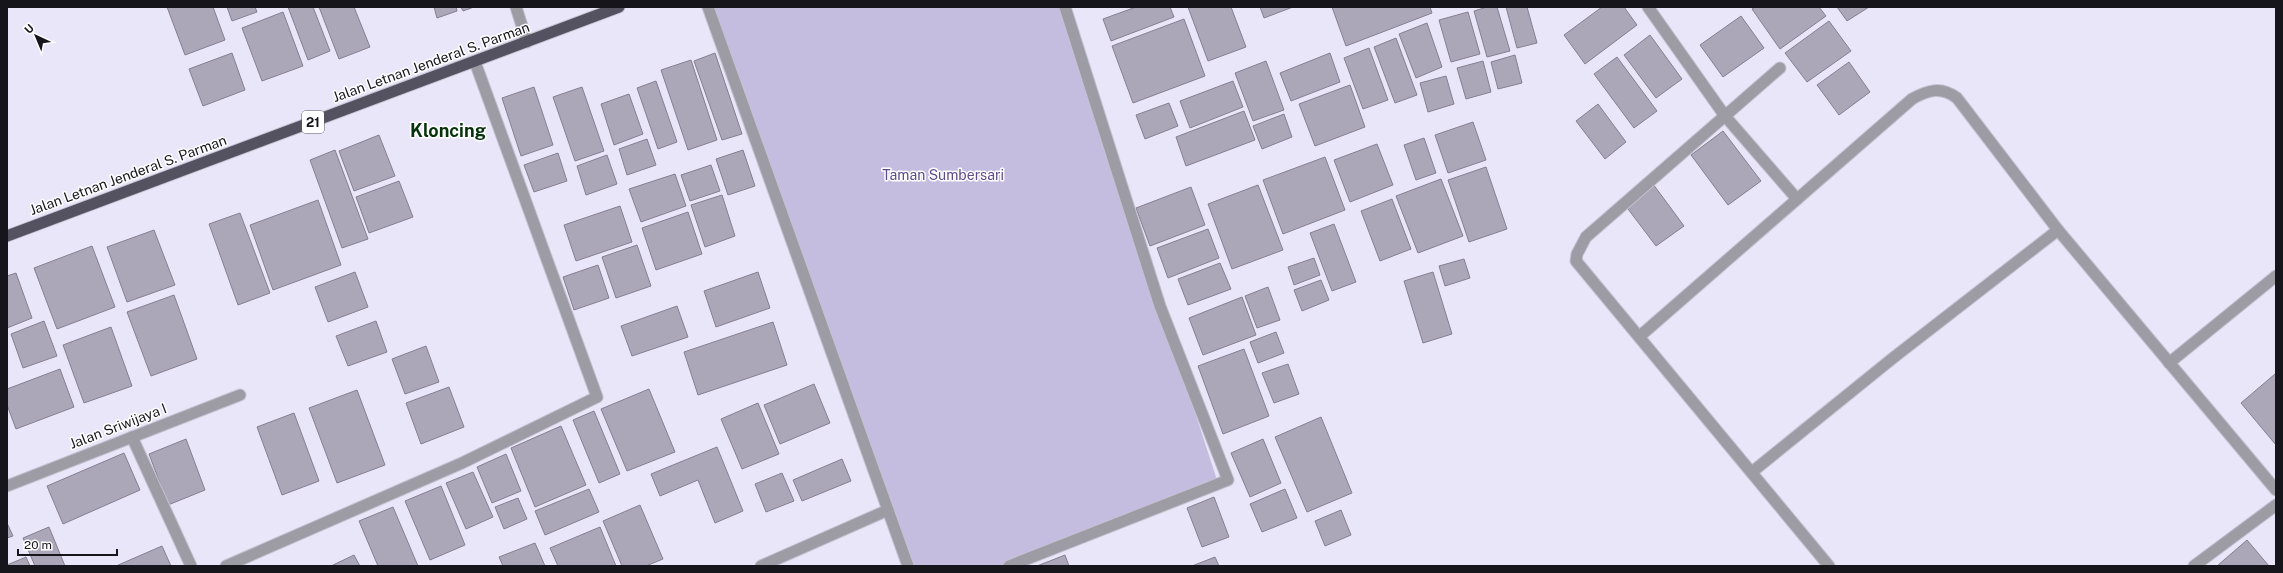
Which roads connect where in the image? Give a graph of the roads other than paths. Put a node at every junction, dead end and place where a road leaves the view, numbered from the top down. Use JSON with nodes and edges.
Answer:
{"nodes":[{"id":1,"x":516,"y":7,"type":"edge"},
{"id":2,"x":618,"y":7,"type":"edge"},
{"id":3,"x":708,"y":7,"type":"edge"},
{"id":4,"x":1065,"y":7,"type":"edge"},
{"id":5,"x":1648,"y":7,"type":"edge"},
{"id":6,"x":527,"y":42,"type":"junction"},
{"id":7,"x":475,"y":62,"type":"junction"},
{"id":8,"x":1780,"y":68,"type":"dead end"},
{"id":9,"x":1725,"y":116,"type":"junction"},
{"id":10,"x":1797,"y":199,"type":"junction"},
{"id":11,"x":2058,"y":230,"type":"junction"},
{"id":12,"x":7,"y":236,"type":"edge"},
{"id":13,"x":2276,"y":276,"type":"edge"},
{"id":14,"x":1640,"y":336,"type":"junction"},
{"id":15,"x":2169,"y":363,"type":"junction"},
{"id":16,"x":240,"y":395,"type":"dead end"},
{"id":17,"x":132,"y":437,"type":"junction"},
{"id":18,"x":1752,"y":472,"type":"junction"},
{"id":19,"x":7,"y":486,"type":"edge"},
{"id":20,"x":2276,"y":490,"type":"edge"},
{"id":21,"x":2276,"y":505,"type":"edge"},
{"id":22,"x":888,"y":510,"type":"junction"},
{"id":23,"x":191,"y":566,"type":"edge"},
{"id":24,"x":226,"y":566,"type":"edge"},
{"id":25,"x":761,"y":566,"type":"edge"},
{"id":26,"x":908,"y":566,"type":"edge"},
{"id":27,"x":1009,"y":566,"type":"edge"},
{"id":28,"x":1829,"y":566,"type":"edge"},
{"id":29,"x":2194,"y":566,"type":"edge"}],
"edges":[{"from":1,"to":6,"type":"street"},
{"from":2,"to":6,"type":"highway","name":"Jalan Letnan Jenderal S. Parman","number":"21"},
{"from":3,"to":22,"type":"street"},
{"from":4,"to":27,"type":"street"},
{"from":5,"to":9,"type":"street"},
{"from":6,"to":7,"type":"highway","name":"Jalan Letnan Jenderal S. Parman","number":"21"},
{"from":7,"to":12,"type":"highway","name":"Jalan Letnan Jenderal S. Parman","number":"21"},
{"from":7,"to":24,"type":"street"},
{"from":8,"to":9,"type":"street"},
{"from":9,"to":10,"type":"street"},
{"from":9,"to":14,"type":"street"},
{"from":10,"to":11,"type":"street"},
{"from":10,"to":14,"type":"street"},
{"from":11,"to":15,"type":"street"},
{"from":11,"to":18,"type":"street"},
{"from":13,"to":15,"type":"street"},
{"from":14,"to":18,"type":"street"},
{"from":15,"to":20,"type":"street"},
{"from":16,"to":17,"type":"street","name":"Jalan Sriwijaya I"},
{"from":17,"to":19,"type":"street","name":"Jalan Sriwijaya I"},
{"from":17,"to":23,"type":"street"},
{"from":18,"to":28,"type":"street"},
{"from":21,"to":29,"type":"street"},
{"from":22,"to":25,"type":"street"},
{"from":22,"to":26,"type":"street"}]}
